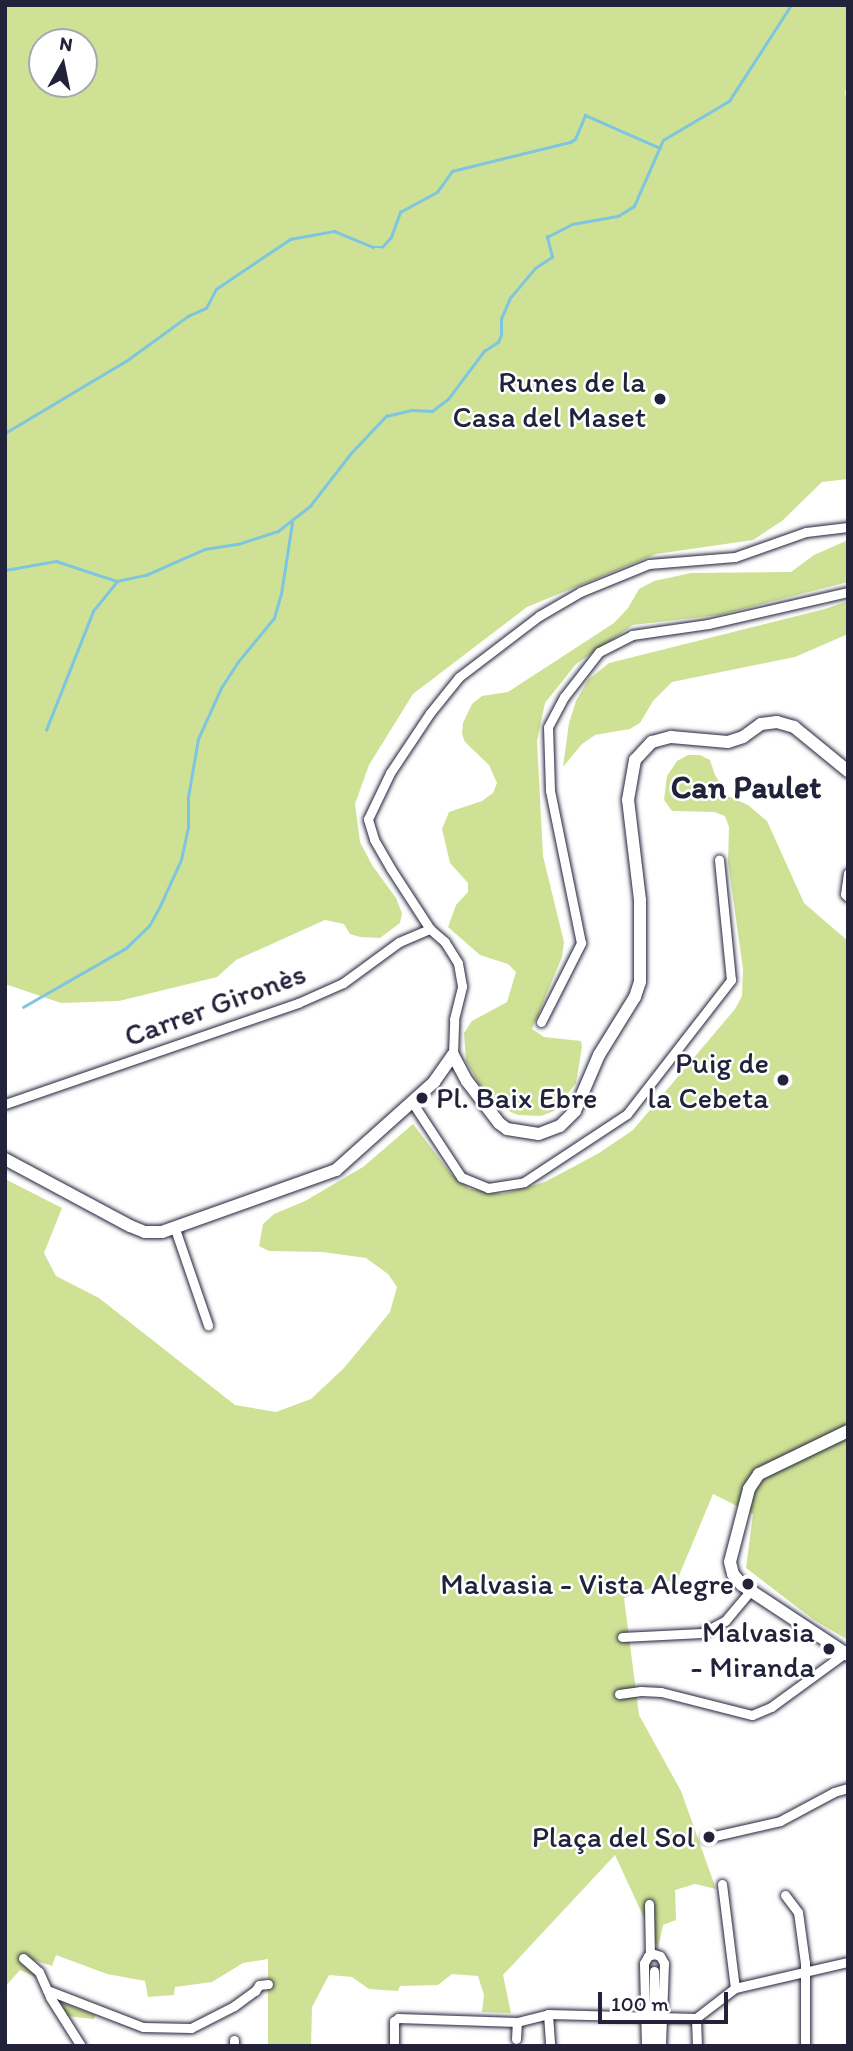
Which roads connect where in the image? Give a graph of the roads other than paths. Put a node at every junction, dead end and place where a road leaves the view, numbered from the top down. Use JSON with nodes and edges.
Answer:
{"nodes":[{"id":1,"x":848,"y":527,"type":"edge"},
{"id":2,"x":848,"y":592,"type":"edge"},
{"id":3,"x":848,"y":771,"type":"edge"},
{"id":4,"x":719,"y":860,"type":"dead end"},
{"id":5,"x":848,"y":873,"type":"edge"},
{"id":6,"x":848,"y":897,"type":"edge"},
{"id":7,"x":430,"y":929,"type":"junction"},
{"id":8,"x":541,"y":1022,"type":"dead end"},
{"id":9,"x":453,"y":1055,"type":"junction"},
{"id":10,"x":467,"y":1081,"type":"junction"},
{"id":11,"x":434,"y":1082,"type":"junction"},
{"id":12,"x":412,"y":1102,"type":"junction"},
{"id":13,"x":5,"y":1104,"type":"edge"},
{"id":14,"x":5,"y":1159,"type":"edge"},
{"id":15,"x":175,"y":1229,"type":"junction"},
{"id":16,"x":208,"y":1325,"type":"dead end"},
{"id":17,"x":848,"y":1431,"type":"edge"},
{"id":18,"x":750,"y":1591,"type":"junction"},
{"id":19,"x":622,"y":1637,"type":"dead end"},
{"id":20,"x":846,"y":1654,"type":"edge"},
{"id":21,"x":619,"y":1695,"type":"dead end"},
{"id":22,"x":848,"y":1788,"type":"edge"},
{"id":23,"x":706,"y":1838,"type":"dead end"},
{"id":24,"x":722,"y":1884,"type":"dead end"},
{"id":25,"x":785,"y":1895,"type":"dead end"},
{"id":26,"x":649,"y":1904,"type":"dead end"},
{"id":27,"x":650,"y":1955,"type":"junction"},
{"id":28,"x":23,"y":1958,"type":"dead end"},
{"id":29,"x":848,"y":1961,"type":"edge"},
{"id":30,"x":654,"y":1971,"type":"dead end"},
{"id":31,"x":805,"y":1971,"type":"junction"},
{"id":32,"x":268,"y":1984,"type":"dead end"},
{"id":33,"x":735,"y":1988,"type":"junction"},
{"id":34,"x":47,"y":1990,"type":"junction"},
{"id":35,"x":548,"y":2014,"type":"junction"},
{"id":36,"x":654,"y":2017,"type":"junction"},
{"id":37,"x":696,"y":2018,"type":"junction"},
{"id":38,"x":517,"y":2022,"type":"junction"},
{"id":39,"x":516,"y":2039,"type":"dead end"},
{"id":40,"x":81,"y":2046,"type":"edge"},
{"id":41,"x":394,"y":2046,"type":"edge"},
{"id":42,"x":550,"y":2046,"type":"edge"},
{"id":43,"x":646,"y":2046,"type":"edge"},
{"id":44,"x":653,"y":2046,"type":"edge"},
{"id":45,"x":661,"y":2046,"type":"edge"},
{"id":46,"x":697,"y":2046,"type":"edge"},
{"id":47,"x":805,"y":2046,"type":"edge"}],
"edges":[{"from":1,"to":7,"type":"street"},
{"from":2,"to":8,"type":"street"},
{"from":3,"to":10,"type":"street"},
{"from":4,"to":12,"type":"street"},
{"from":5,"to":6,"type":"street"},
{"from":7,"to":9,"type":"street"},
{"from":7,"to":13,"type":"street","name":"Carrer Gironès"},
{"from":9,"to":10,"type":"street"},
{"from":9,"to":11,"type":"street"},
{"from":10,"to":11,"type":"street"},
{"from":11,"to":12,"type":"street"},
{"from":12,"to":15,"type":"street"},
{"from":14,"to":15,"type":"street"},
{"from":15,"to":16,"type":"street"},
{"from":17,"to":18,"type":"street"},
{"from":18,"to":19,"type":"street"},
{"from":18,"to":20,"type":"street"},
{"from":20,"to":21,"type":"street"},
{"from":22,"to":23,"type":"street"},
{"from":24,"to":33,"type":"street"},
{"from":25,"to":31,"type":"street"},
{"from":26,"to":27,"type":"street"},
{"from":27,"to":36,"type":"street"},
{"from":27,"to":36,"type":"street"},
{"from":28,"to":34,"type":"street"},
{"from":29,"to":31,"type":"street"},
{"from":30,"to":36,"type":"street"},
{"from":31,"to":33,"type":"street"},
{"from":31,"to":47,"type":"street"},
{"from":32,"to":34,"type":"street"},
{"from":33,"to":37,"type":"street"},
{"from":34,"to":40,"type":"street"},
{"from":35,"to":36,"type":"street"},
{"from":35,"to":38,"type":"street"},
{"from":35,"to":42,"type":"street"},
{"from":36,"to":37,"type":"street"},
{"from":36,"to":43,"type":"street"},
{"from":36,"to":44,"type":"street"},
{"from":36,"to":45,"type":"street"},
{"from":37,"to":46,"type":"street"},
{"from":38,"to":39,"type":"street"},
{"from":38,"to":41,"type":"street"}]}
